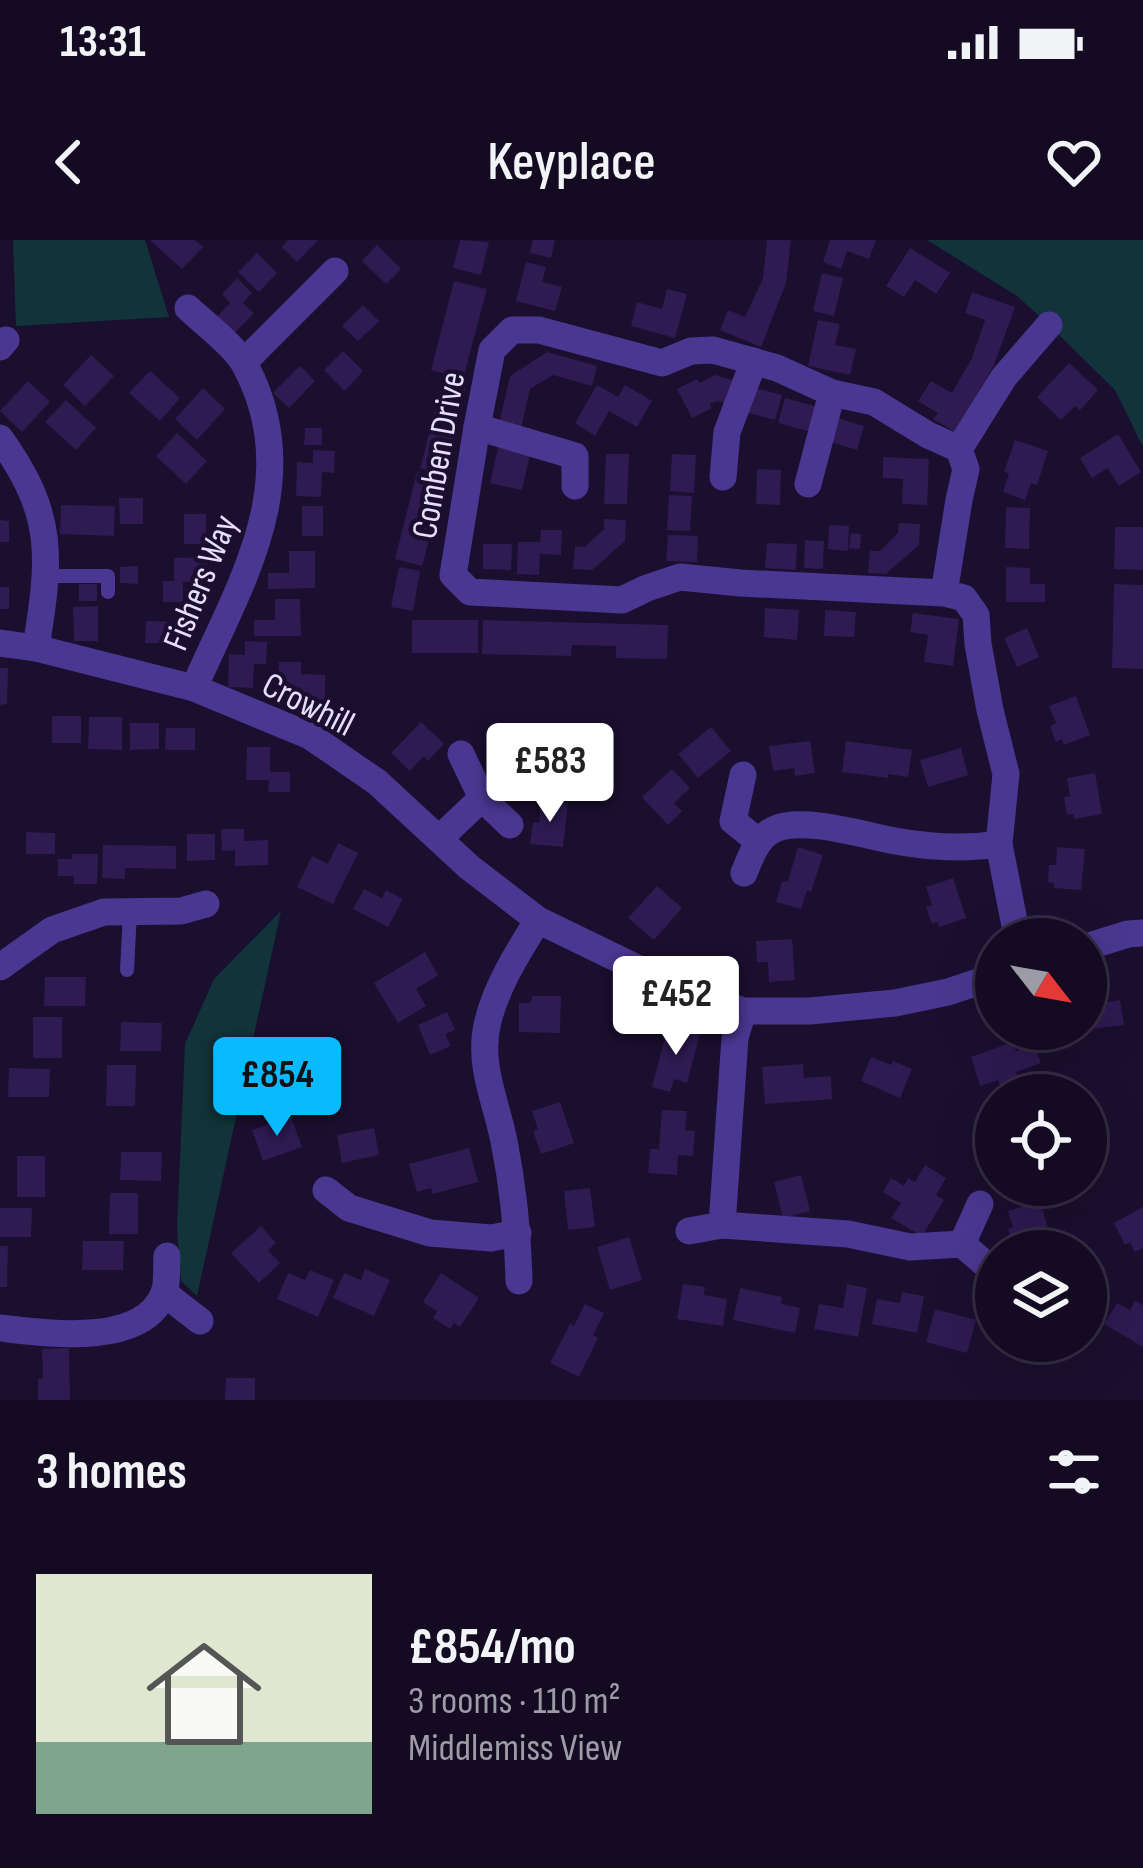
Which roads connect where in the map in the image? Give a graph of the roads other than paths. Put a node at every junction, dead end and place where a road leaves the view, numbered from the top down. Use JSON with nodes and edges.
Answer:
{"nodes":[{"id":1,"x":335,"y":271,"type":"dead end"},
{"id":2,"x":188,"y":308,"type":"dead end"},
{"id":3,"x":1049,"y":325,"type":"dead end"},
{"id":4,"x":754,"y":361,"type":"junction"},
{"id":5,"x":244,"y":362,"type":"junction"},
{"id":6,"x":832,"y":393,"type":"junction"},
{"id":7,"x":477,"y":427,"type":"junction"},
{"id":8,"x":0,"y":438,"type":"edge"},
{"id":9,"x":959,"y":449,"type":"junction"},
{"id":10,"x":723,"y":477,"type":"dead end"},
{"id":11,"x":808,"y":484,"type":"dead end"},
{"id":12,"x":575,"y":486,"type":"dead end"},
{"id":13,"x":47,"y":576,"type":"junction"},
{"id":14,"x":108,"y":592,"type":"dead end"},
{"id":15,"x":944,"y":593,"type":"junction"},
{"id":16,"x":0,"y":644,"type":"edge"},
{"id":17,"x":36,"y":648,"type":"junction"},
{"id":18,"x":194,"y":688,"type":"junction"},
{"id":19,"x":461,"y":754,"type":"dead end"},
{"id":20,"x":743,"y":775,"type":"dead end"},
{"id":21,"x":482,"y":798,"type":"junction"},
{"id":22,"x":510,"y":825,"type":"dead end"},
{"id":23,"x":439,"y":839,"type":"junction"},
{"id":24,"x":758,"y":841,"type":"junction"},
{"id":25,"x":999,"y":844,"type":"junction"},
{"id":26,"x":744,"y":873,"type":"dead end"},
{"id":27,"x":130,"y":912,"type":"junction"},
{"id":28,"x":191,"y":916,"type":"dead end"},
{"id":29,"x":1013,"y":918,"type":"edge"},
{"id":30,"x":538,"y":920,"type":"junction"},
{"id":31,"x":1143,"y":933,"type":"edge"},
{"id":32,"x":1107,"y":940,"type":"edge"},
{"id":33,"x":0,"y":967,"type":"edge"},
{"id":34,"x":127,"y":970,"type":"dead end"},
{"id":35,"x":975,"y":983,"type":"edge"},
{"id":36,"x":743,"y":1011,"type":"junction"},
{"id":37,"x":326,"y":1190,"type":"dead end"},
{"id":38,"x":979,"y":1206,"type":"edge"},
{"id":39,"x":722,"y":1225,"type":"junction"},
{"id":40,"x":689,"y":1231,"type":"dead end"},
{"id":41,"x":518,"y":1232,"type":"junction"},
{"id":42,"x":962,"y":1244,"type":"junction"},
{"id":43,"x":975,"y":1255,"type":"edge"},
{"id":44,"x":167,"y":1256,"type":"dead end"},
{"id":45,"x":519,"y":1281,"type":"dead end"},
{"id":46,"x":164,"y":1293,"type":"junction"},
{"id":47,"x":200,"y":1321,"type":"dead end"},
{"id":48,"x":0,"y":1328,"type":"edge"}],
"edges":[{"from":1,"to":5,"type":"street"},
{"from":2,"to":5,"type":"street","name":"Fishers Way"},
{"from":3,"to":9,"type":"street"},
{"from":4,"to":6,"type":"street","name":"Comben Drive"},
{"from":4,"to":7,"type":"street","name":"Comben Drive"},
{"from":4,"to":10,"type":"street"},
{"from":5,"to":18,"type":"street","name":"Fishers Way"},
{"from":6,"to":9,"type":"street","name":"Comben Drive"},
{"from":6,"to":11,"type":"street"},
{"from":7,"to":12,"type":"street"},
{"from":7,"to":15,"type":"street","name":"Comben Drive"},
{"from":8,"to":13,"type":"street"},
{"from":9,"to":15,"type":"street"},
{"from":13,"to":14,"type":"lane"},
{"from":13,"to":17,"type":"street"},
{"from":15,"to":25,"type":"street"},
{"from":16,"to":17,"type":"street","name":"Crowhill"},
{"from":17,"to":18,"type":"street","name":"Crowhill"},
{"from":18,"to":23,"type":"street","name":"Crowhill"},
{"from":19,"to":21,"type":"street"},
{"from":20,"to":24,"type":"street"},
{"from":21,"to":22,"type":"street"},
{"from":21,"to":23,"type":"street"},
{"from":23,"to":30,"type":"street","name":"Crowhill"},
{"from":24,"to":25,"type":"street"},
{"from":24,"to":26,"type":"street"},
{"from":25,"to":29,"type":"street"},
{"from":27,"to":28,"type":"street"},
{"from":27,"to":33,"type":"street"},
{"from":27,"to":34,"type":"lane"},
{"from":30,"to":36,"type":"street","name":"Crowhill"},
{"from":30,"to":41,"type":"street"},
{"from":31,"to":32,"type":"street"},
{"from":35,"to":36,"type":"street"},
{"from":36,"to":39,"type":"street"},
{"from":37,"to":41,"type":"street"},
{"from":38,"to":42,"type":"street"},
{"from":39,"to":40,"type":"street"},
{"from":39,"to":42,"type":"street"},
{"from":41,"to":45,"type":"street"},
{"from":42,"to":43,"type":"street"},
{"from":44,"to":46,"type":"street"},
{"from":46,"to":47,"type":"street"},
{"from":46,"to":48,"type":"street"}]}
